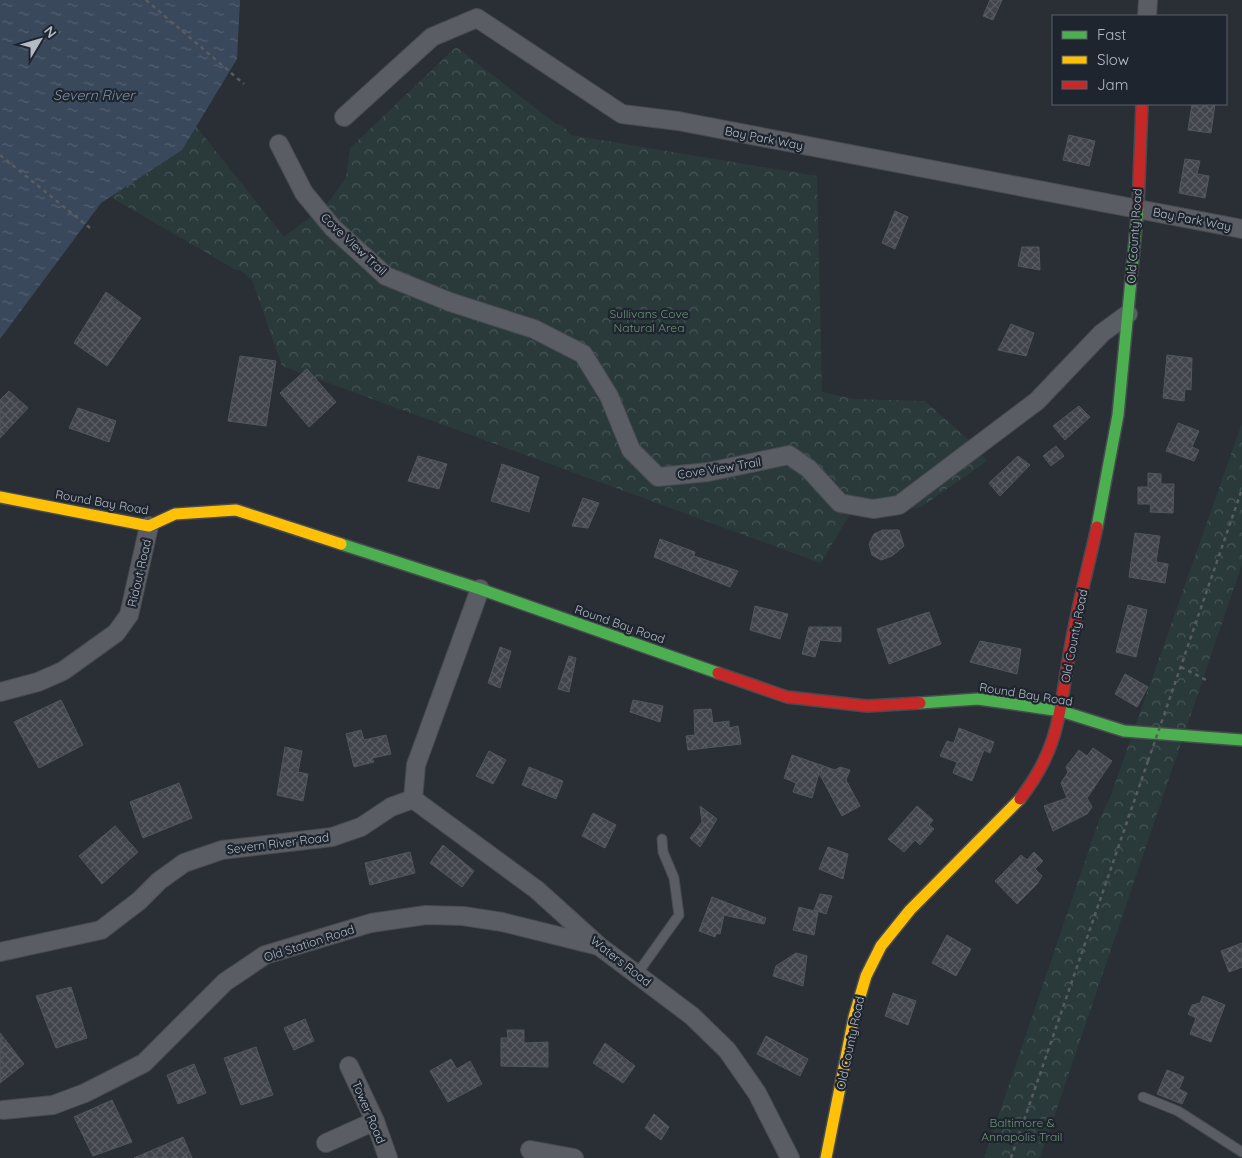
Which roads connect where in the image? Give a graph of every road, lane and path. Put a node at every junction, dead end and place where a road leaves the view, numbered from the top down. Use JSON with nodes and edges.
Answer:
{"nodes":[{"id":1,"x":146,"y":0,"type":"edge"},
{"id":2,"x":1148,"y":0,"type":"edge"},
{"id":3,"x":1147,"y":15,"type":"edge"},
{"id":4,"x":244,"y":84,"type":"dead end"},
{"id":5,"x":1142,"y":105,"type":"edge"},
{"id":6,"x":344,"y":117,"type":"dead end"},
{"id":7,"x":279,"y":144,"type":"dead end"},
{"id":8,"x":0,"y":155,"type":"edge"},
{"id":9,"x":1138,"y":208,"type":"junction"},
{"id":10,"x":90,"y":228,"type":"dead end"},
{"id":11,"x":1242,"y":229,"type":"edge"},
{"id":12,"x":1128,"y":314,"type":"junction"},
{"id":13,"x":1242,"y":489,"type":"edge"},
{"id":14,"x":0,"y":497,"type":"edge"},
{"id":15,"x":149,"y":526,"type":"junction"},
{"id":16,"x":480,"y":589,"type":"junction"},
{"id":17,"x":1181,"y":667,"type":"junction"},
{"id":18,"x":1208,"y":681,"type":"dead end"},
{"id":19,"x":0,"y":692,"type":"edge"},
{"id":20,"x":1061,"y":711,"type":"junction"},
{"id":21,"x":1242,"y":740,"type":"edge"},
{"id":22,"x":414,"y":799,"type":"junction"},
{"id":23,"x":662,"y":839,"type":"dead end"},
{"id":24,"x":600,"y":946,"type":"junction"},
{"id":25,"x":0,"y":952,"type":"edge"},
{"id":26,"x":637,"y":974,"type":"junction"},
{"id":27,"x":349,"y":1066,"type":"dead end"},
{"id":28,"x":1143,"y":1097,"type":"dead end"},
{"id":29,"x":3,"y":1110,"type":"dead end"},
{"id":30,"x":374,"y":1120,"type":"junction"},
{"id":31,"x":326,"y":1143,"type":"dead end"},
{"id":32,"x":530,"y":1150,"type":"dead end"},
{"id":33,"x":1242,"y":1152,"type":"edge"},
{"id":34,"x":388,"y":1158,"type":"edge"},
{"id":35,"x":574,"y":1158,"type":"edge"},
{"id":36,"x":790,"y":1158,"type":"edge"},
{"id":37,"x":826,"y":1158,"type":"edge"},
{"id":38,"x":1011,"y":1158,"type":"edge"}],
"edges":[{"from":1,"to":4,"type":"path"},
{"from":2,"to":3,"type":"street"},
{"from":5,"to":9,"type":"street","name":"Old County Road"},
{"from":6,"to":9,"type":"street","name":"Bay Park Way"},
{"from":7,"to":12,"type":"street","name":"Cove View Trail"},
{"from":8,"to":10,"type":"path"},
{"from":9,"to":11,"type":"street","name":"Bay Park Way"},
{"from":9,"to":12,"type":"street","name":"Old County Road"},
{"from":12,"to":20,"type":"street","name":"Old County Road"},
{"from":13,"to":17,"type":"path"},
{"from":14,"to":15,"type":"street","name":"Round Bay Road"},
{"from":15,"to":16,"type":"street","name":"Round Bay Road"},
{"from":15,"to":19,"type":"street","name":"Ridout Road"},
{"from":16,"to":20,"type":"street","name":"Round Bay Road"},
{"from":16,"to":22,"type":"street"},
{"from":17,"to":18,"type":"path"},
{"from":17,"to":38,"type":"path","bridge":true},
{"from":20,"to":21,"type":"street","name":"Round Bay Road"},
{"from":20,"to":37,"type":"street","name":"Old County Road"},
{"from":22,"to":24,"type":"street","name":"Waters Road"},
{"from":22,"to":25,"type":"street","name":"Severn River Road"},
{"from":23,"to":26,"type":"lane"},
{"from":24,"to":26,"type":"street","name":"Waters Road"},
{"from":24,"to":29,"type":"street","name":"Old Station Road"},
{"from":26,"to":36,"type":"street","name":"Waters Road"},
{"from":27,"to":30,"type":"street","name":"Tower Road"},
{"from":28,"to":33,"type":"lane"},
{"from":30,"to":31,"type":"street"},
{"from":30,"to":34,"type":"street","name":"Tower Road"},
{"from":32,"to":35,"type":"street"}]}
